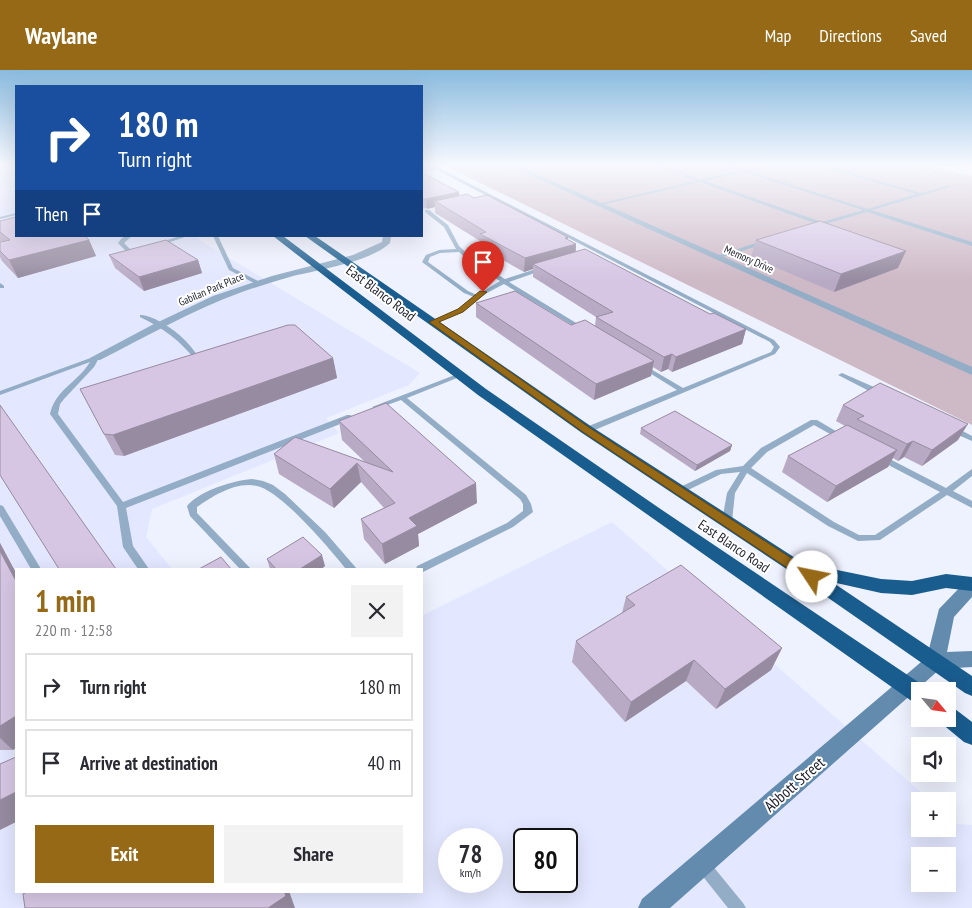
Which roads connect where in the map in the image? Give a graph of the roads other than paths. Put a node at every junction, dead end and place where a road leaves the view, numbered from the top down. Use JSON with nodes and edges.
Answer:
{"nodes":[{"id":1,"x":503,"y":203,"type":"edge"},
{"id":2,"x":603,"y":203,"type":"edge"},
{"id":3,"x":764,"y":203,"type":"edge"},
{"id":4,"x":847,"y":203,"type":"edge"},
{"id":5,"x":890,"y":203,"type":"edge"},
{"id":6,"x":599,"y":204,"type":"joint"},
{"id":7,"x":436,"y":209,"type":"edge"},
{"id":8,"x":868,"y":210,"type":"junction"},
{"id":9,"x":424,"y":212,"type":"edge"},
{"id":10,"x":15,"y":214,"type":"edge"},
{"id":11,"x":0,"y":218,"type":"edge"},
{"id":12,"x":822,"y":224,"type":"junction"},
{"id":13,"x":805,"y":230,"type":"edge"},
{"id":14,"x":128,"y":237,"type":"edge"},
{"id":15,"x":177,"y":237,"type":"edge"},
{"id":16,"x":215,"y":237,"type":"edge"},
{"id":17,"x":278,"y":237,"type":"edge"},
{"id":18,"x":310,"y":237,"type":"edge"},
{"id":19,"x":388,"y":237,"type":"edge"},
{"id":20,"x":770,"y":241,"type":"edge"},
{"id":21,"x":972,"y":244,"type":"edge"},
{"id":22,"x":154,"y":245,"type":"edge"},
{"id":23,"x":146,"y":247,"type":"edge"},
{"id":24,"x":460,"y":250,"type":"junction"},
{"id":25,"x":600,"y":253,"type":"junction"},
{"id":26,"x":590,"y":255,"type":"edge"},
{"id":27,"x":717,"y":257,"type":"junction"},
{"id":28,"x":343,"y":260,"type":"junction"},
{"id":29,"x":317,"y":266,"type":"junction"},
{"id":30,"x":553,"y":266,"type":"edge"},
{"id":31,"x":505,"y":280,"type":"junction"},
{"id":32,"x":258,"y":283,"type":"junction"},
{"id":33,"x":478,"y":297,"type":"junction"},
{"id":34,"x":142,"y":316,"type":"dead end"},
{"id":35,"x":433,"y":322,"type":"junction"},
{"id":36,"x":162,"y":324,"type":"junction"},
{"id":37,"x":590,"y":334,"type":"edge"},
{"id":38,"x":96,"y":358,"type":"junction"},
{"id":39,"x":197,"y":359,"type":"edge"},
{"id":40,"x":632,"y":360,"type":"edge"},
{"id":41,"x":972,"y":372,"type":"edge"},
{"id":42,"x":460,"y":375,"type":"junction"},
{"id":43,"x":842,"y":375,"type":"dead end"},
{"id":44,"x":683,"y":391,"type":"junction"},
{"id":45,"x":0,"y":393,"type":"edge"},
{"id":46,"x":402,"y":396,"type":"junction"},
{"id":47,"x":886,"y":396,"type":"edge"},
{"id":48,"x":366,"y":411,"type":"edge"},
{"id":49,"x":357,"y":414,"type":"edge"},
{"id":50,"x":946,"y":426,"type":"edge"},
{"id":51,"x":586,"y":430,"type":"junction"},
{"id":52,"x":972,"y":439,"type":"edge"},
{"id":53,"x":850,"y":440,"type":"edge"},
{"id":54,"x":876,"y":454,"type":"edge"},
{"id":55,"x":746,"y":468,"type":"junction"},
{"id":56,"x":972,"y":472,"type":"edge"},
{"id":57,"x":679,"y":491,"type":"junction"},
{"id":58,"x":947,"y":492,"type":"junction"},
{"id":59,"x":972,"y":505,"type":"edge"},
{"id":60,"x":121,"y":506,"type":"junction"},
{"id":61,"x":0,"y":508,"type":"edge"},
{"id":62,"x":727,"y":521,"type":"junction"},
{"id":63,"x":797,"y":567,"type":"junction"},
{"id":64,"x":35,"y":568,"type":"edge"},
{"id":65,"x":143,"y":568,"type":"edge"},
{"id":66,"x":245,"y":568,"type":"edge"},
{"id":67,"x":351,"y":568,"type":"edge"},
{"id":68,"x":423,"y":569,"type":"edge"},
{"id":69,"x":972,"y":585,"type":"edge"},
{"id":70,"x":972,"y":659,"type":"edge"},
{"id":71,"x":936,"y":661,"type":"junction"},
{"id":72,"x":920,"y":682,"type":"edge"},
{"id":73,"x":972,"y":687,"type":"edge"},
{"id":74,"x":911,"y":688,"type":"edge"},
{"id":75,"x":911,"y":692,"type":"edge"},
{"id":76,"x":956,"y":722,"type":"edge"},
{"id":77,"x":972,"y":735,"type":"edge"},
{"id":78,"x":702,"y":864,"type":"junction"},
{"id":79,"x":651,"y":908,"type":"edge"},
{"id":80,"x":738,"y":908,"type":"edge"}],
"edges":[{"from":1,"to":25,"type":"lane"},
{"from":2,"to":6,"type":"lane"},
{"from":3,"to":12,"type":"lane"},
{"from":4,"to":8,"type":"lane"},
{"from":5,"to":8,"type":"lane"},
{"from":6,"to":27,"type":"street","name":"Memory Drive"},
{"from":7,"to":9,"type":"lane"},
{"from":8,"to":12,"type":"lane"},
{"from":8,"to":21,"type":"lane"},
{"from":9,"to":24,"type":"lane"},
{"from":10,"to":11,"type":"lane"},
{"from":12,"to":13,"type":"lane"},
{"from":14,"to":23,"type":"lane"},
{"from":15,"to":22,"type":"lane"},
{"from":16,"to":32,"type":"lane"},
{"from":17,"to":29,"type":"highway","name":"East Blanco Road"},
{"from":18,"to":28,"type":"highway","name":"East Blanco Road"},
{"from":19,"to":28,"type":"street","name":"Gabilan Park Place"},
{"from":20,"to":27,"type":"lane"},
{"from":24,"to":31,"type":"lane"},
{"from":24,"to":33,"type":"lane"},
{"from":25,"to":26,"type":"lane"},
{"from":25,"to":44,"type":"lane"},
{"from":27,"to":41,"type":"street","name":"Memory Drive"},
{"from":28,"to":29,"type":"street","name":"Gabilan Park Place"},
{"from":28,"to":35,"type":"highway","name":"East Blanco Road"},
{"from":29,"to":32,"type":"street","name":"Gabilan Park Place"},
{"from":29,"to":42,"type":"highway","name":"East Blanco Road"},
{"from":30,"to":31,"type":"lane"},
{"from":31,"to":33,"type":"lane"},
{"from":31,"to":37,"type":"lane"},
{"from":32,"to":36,"type":"street","name":"Gabilan Park Place"},
{"from":33,"to":35,"type":"lane"},
{"from":34,"to":36,"type":"lane"},
{"from":35,"to":51,"type":"highway","name":"East Blanco Road"},
{"from":36,"to":38,"type":"street","name":"Gabilan Park Place"},
{"from":36,"to":39,"type":"lane"},
{"from":38,"to":45,"type":"lane"},
{"from":38,"to":60,"type":"lane"},
{"from":40,"to":44,"type":"lane"},
{"from":42,"to":46,"type":"lane"},
{"from":42,"to":74,"type":"highway","name":"East Blanco Road"},
{"from":43,"to":47,"type":"lane"},
{"from":44,"to":51,"type":"lane"},
{"from":46,"to":48,"type":"lane"},
{"from":46,"to":68,"type":"lane"},
{"from":49,"to":60,"type":"lane"},
{"from":50,"to":52,"type":"lane"},
{"from":51,"to":57,"type":"highway","name":"East Blanco Road"},
{"from":53,"to":55,"type":"lane"},
{"from":54,"to":58,"type":"lane"},
{"from":55,"to":57,"type":"lane"},
{"from":55,"to":58,"type":"lane"},
{"from":55,"to":62,"type":"lane"},
{"from":56,"to":58,"type":"lane"},
{"from":57,"to":62,"type":"highway","name":"East Blanco Road"},
{"from":58,"to":59,"type":"lane"},
{"from":60,"to":65,"type":"lane"},
{"from":61,"to":64,"type":"lane"},
{"from":62,"to":63,"type":"highway","name":"East Blanco Road"},
{"from":63,"to":69,"type":"highway"},
{"from":63,"to":71,"type":"highway","name":"East Blanco Road"},
{"from":66,"to":67,"type":"lane"},
{"from":69,"to":71,"type":"main road"},
{"from":70,"to":71,"type":"main road"},
{"from":71,"to":72,"type":"main road","name":"Abbott Street"},
{"from":71,"to":73,"type":"highway","name":"East Blanco Road"},
{"from":75,"to":78,"type":"main road","name":"Abbott Street"},
{"from":76,"to":77,"type":"highway"},
{"from":78,"to":79,"type":"main road","name":"Abbott Street"},
{"from":78,"to":80,"type":"lane"}]}
